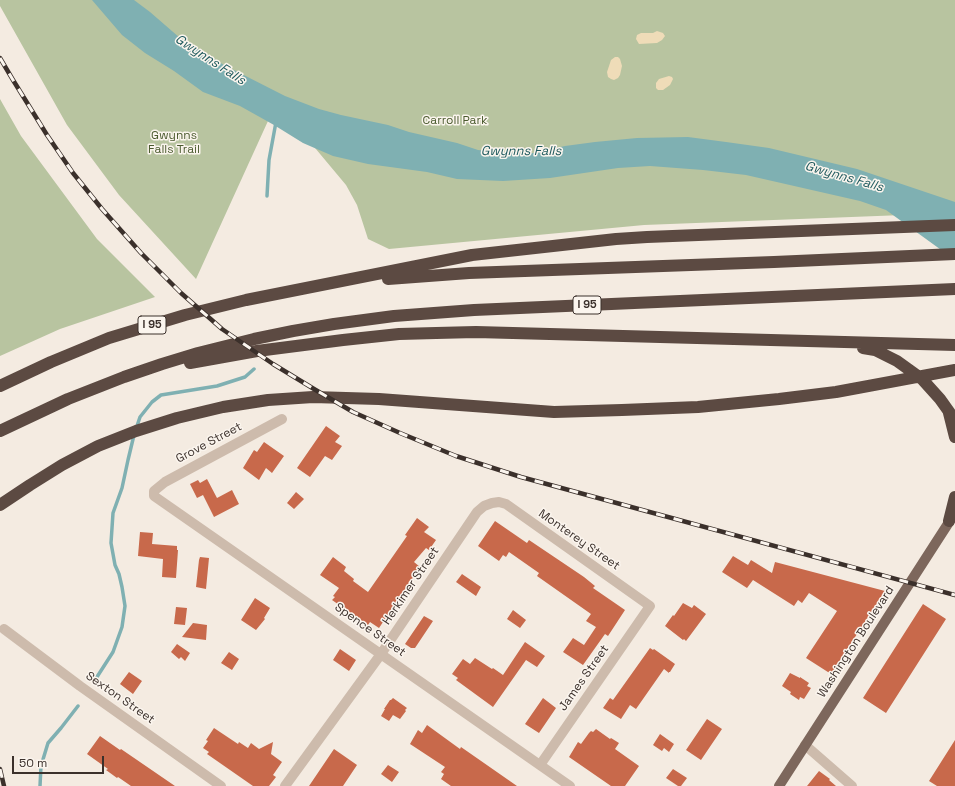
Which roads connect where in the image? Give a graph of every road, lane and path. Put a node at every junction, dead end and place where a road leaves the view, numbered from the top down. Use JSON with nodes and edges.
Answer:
{"nodes":[{"id":1,"x":955,"y":225,"type":"edge"},
{"id":2,"x":955,"y":254,"type":"edge"},
{"id":3,"x":311,"y":287,"type":"junction"},
{"id":4,"x":955,"y":289,"type":"edge"},
{"id":5,"x":838,"y":342,"type":"junction"},
{"id":6,"x":955,"y":345,"type":"edge"},
{"id":7,"x":955,"y":370,"type":"edge"},
{"id":8,"x":124,"y":377,"type":"junction"},
{"id":9,"x":0,"y":386,"type":"edge"},
{"id":10,"x":952,"y":416,"type":"edge"},
{"id":11,"x":282,"y":419,"type":"dead end"},
{"id":12,"x":0,"y":431,"type":"edge"},
{"id":13,"x":955,"y":437,"type":"edge"},
{"id":14,"x":154,"y":496,"type":"joint"},
{"id":15,"x":955,"y":497,"type":"edge"},
{"id":16,"x":492,"y":503,"type":"joint"},
{"id":17,"x":0,"y":505,"type":"edge"},
{"id":18,"x":952,"y":516,"type":"edge"},
{"id":19,"x":650,"y":606,"type":"joint"},
{"id":20,"x":4,"y":630,"type":"dead end"},
{"id":21,"x":381,"y":654,"type":"junction"},
{"id":22,"x":806,"y":745,"type":"junction"},
{"id":23,"x":540,"y":765,"type":"junction"},
{"id":24,"x":222,"y":786,"type":"edge"},
{"id":25,"x":285,"y":786,"type":"edge"},
{"id":26,"x":570,"y":786,"type":"edge"},
{"id":27,"x":779,"y":786,"type":"edge"},
{"id":28,"x":852,"y":786,"type":"edge"}],
"edges":[{"from":1,"to":3,"type":"highway"},
{"from":2,"to":3,"type":"highway","number":"I 95"},
{"from":3,"to":9,"type":"highway","number":"I 95"},
{"from":4,"to":8,"type":"highway","number":"I 95"},
{"from":5,"to":6,"type":"highway"},
{"from":5,"to":8,"type":"highway"},
{"from":5,"to":10,"type":"highway"},
{"from":7,"to":17,"type":"highway"},
{"from":8,"to":12,"type":"highway","number":"I 95"},
{"from":10,"to":13,"type":"highway"},
{"from":11,"to":14,"type":"street","name":"Grove Street"},
{"from":14,"to":21,"type":"street","name":"Spence Street"},
{"from":15,"to":18,"type":"highway"},
{"from":16,"to":19,"type":"street","name":"Monterey Street"},
{"from":16,"to":21,"type":"street","name":"Herkimer Street"},
{"from":18,"to":22,"type":"main road","name":"Washington Boulevard"},
{"from":19,"to":23,"type":"street","name":"James Street"},
{"from":20,"to":24,"type":"street","name":"Sexton Street"},
{"from":21,"to":23,"type":"street","name":"Spence Street"},
{"from":21,"to":25,"type":"street","name":"Herkimer Street"},
{"from":22,"to":27,"type":"main road","name":"Washington Boulevard"},
{"from":22,"to":28,"type":"street"},
{"from":23,"to":26,"type":"street","name":"Spence Street"}]}
